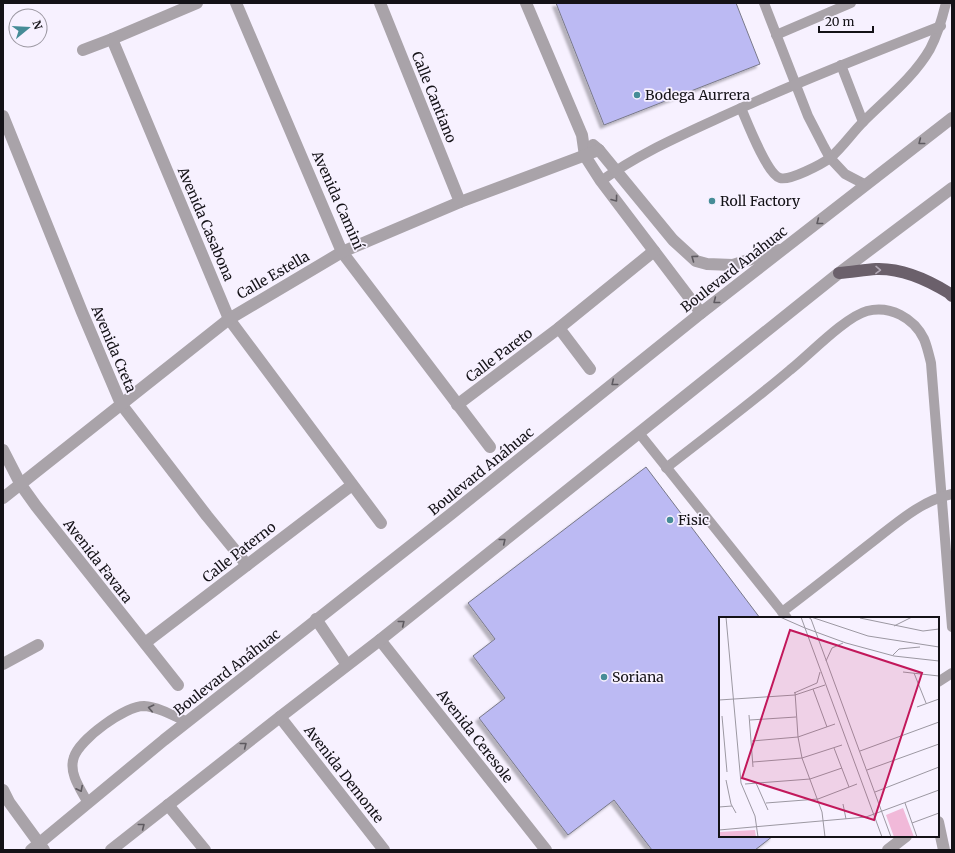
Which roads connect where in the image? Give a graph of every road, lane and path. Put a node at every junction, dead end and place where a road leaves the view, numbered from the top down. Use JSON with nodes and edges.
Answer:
{"nodes":[{"id":1,"x":198,"y":3,"type":"edge"},
{"id":2,"x":236,"y":3,"type":"edge"},
{"id":3,"x":380,"y":3,"type":"edge"},
{"id":4,"x":526,"y":3,"type":"edge"},
{"id":5,"x":764,"y":3,"type":"edge"},
{"id":6,"x":851,"y":3,"type":"edge"},
{"id":7,"x":946,"y":3,"type":"edge"},
{"id":8,"x":941,"y":26,"type":"junction"},
{"id":9,"x":776,"y":35,"type":"junction"},
{"id":10,"x":112,"y":39,"type":"junction"},
{"id":11,"x":83,"y":50,"type":"dead end"},
{"id":12,"x":841,"y":65,"type":"junction"},
{"id":13,"x":795,"y":84,"type":"junction"},
{"id":14,"x":741,"y":108,"type":"junction"},
{"id":15,"x":3,"y":116,"type":"edge"},
{"id":16,"x":952,"y":118,"type":"edge"},
{"id":17,"x":863,"y":122,"type":"junction"},
{"id":18,"x":582,"y":135,"type":"junction"},
{"id":19,"x":599,"y":150,"type":"junction"},
{"id":20,"x":585,"y":156,"type":"junction"},
{"id":21,"x":830,"y":158,"type":"junction"},
{"id":22,"x":615,"y":171,"type":"junction"},
{"id":23,"x":601,"y":181,"type":"junction"},
{"id":24,"x":866,"y":185,"type":"junction"},
{"id":25,"x":952,"y":188,"type":"edge"},
{"id":26,"x":460,"y":202,"type":"junction"},
{"id":27,"x":784,"y":249,"type":"junction"},
{"id":28,"x":342,"y":252,"type":"junction"},
{"id":29,"x":654,"y":252,"type":"junction"},
{"id":30,"x":839,"y":274,"type":"junction"},
{"id":31,"x":952,"y":296,"type":"edge"},
{"id":32,"x":701,"y":313,"type":"junction"},
{"id":33,"x":229,"y":319,"type":"junction"},
{"id":34,"x":559,"y":328,"type":"junction"},
{"id":35,"x":590,"y":369,"type":"dead end"},
{"id":36,"x":121,"y":404,"type":"junction"},
{"id":37,"x":457,"y":405,"type":"junction"},
{"id":38,"x":639,"y":433,"type":"junction"},
{"id":39,"x":490,"y":447,"type":"dead end"},
{"id":40,"x":3,"y":450,"type":"edge"},
{"id":41,"x":666,"y":468,"type":"junction"},
{"id":42,"x":21,"y":484,"type":"junction"},
{"id":43,"x":352,"y":485,"type":"junction"},
{"id":44,"x":952,"y":494,"type":"edge"},
{"id":45,"x":941,"y":496,"type":"junction"},
{"id":46,"x":3,"y":498,"type":"edge"},
{"id":47,"x":381,"y":523,"type":"dead end"},
{"id":48,"x":247,"y":565,"type":"junction"},
{"id":49,"x":784,"y":615,"type":"edge"},
{"id":50,"x":316,"y":619,"type":"junction"},
{"id":51,"x":952,"y":626,"type":"edge"},
{"id":52,"x":380,"y":640,"type":"junction"},
{"id":53,"x":145,"y":643,"type":"junction"},
{"id":54,"x":38,"y":645,"type":"dead end"},
{"id":55,"x":3,"y":664,"type":"edge"},
{"id":56,"x":347,"y":665,"type":"junction"},
{"id":57,"x":952,"y":673,"type":"edge"},
{"id":58,"x":939,"y":681,"type":"edge"},
{"id":59,"x":178,"y":684,"type":"dead end"},
{"id":60,"x":280,"y":717,"type":"junction"},
{"id":61,"x":187,"y":722,"type":"junction"},
{"id":62,"x":3,"y":790,"type":"edge"},
{"id":63,"x":88,"y":803,"type":"junction"},
{"id":64,"x":168,"y":805,"type":"junction"},
{"id":65,"x":939,"y":827,"type":"edge"},
{"id":66,"x":905,"y":837,"type":"edge"},
{"id":67,"x":38,"y":848,"type":"edge"},
{"id":68,"x":111,"y":850,"type":"edge"},
{"id":69,"x":206,"y":850,"type":"edge"},
{"id":70,"x":384,"y":850,"type":"edge"},
{"id":71,"x":546,"y":850,"type":"edge"},
{"id":72,"x":888,"y":850,"type":"edge"},
{"id":73,"x":944,"y":850,"type":"edge"}],
"edges":[{"from":1,"to":10,"type":"street"},
{"from":2,"to":28,"type":"street","name":"Avenida Caminí"},
{"from":3,"to":26,"type":"street","name":"Calle Cantiano"},
{"from":4,"to":18,"type":"street"},
{"from":5,"to":9,"type":"lane"},
{"from":6,"to":9,"type":"lane"},
{"from":7,"to":8,"type":"lane"},
{"from":8,"to":12,"type":"lane"},
{"from":8,"to":17,"type":"lane"},
{"from":9,"to":13,"type":"lane"},
{"from":10,"to":11,"type":"street"},
{"from":10,"to":33,"type":"street","name":"Avenida Casabona"},
{"from":12,"to":13,"type":"lane"},
{"from":12,"to":17,"type":"lane"},
{"from":13,"to":14,"type":"lane"},
{"from":13,"to":21,"type":"lane"},
{"from":14,"to":21,"type":"lane"},
{"from":14,"to":22,"type":"lane"},
{"from":15,"to":36,"type":"street","name":"Avenida Creta"},
{"from":16,"to":24,"type":"street","name":"Boulevard Anáhuac","one_way":true},
{"from":17,"to":21,"type":"lane"},
{"from":18,"to":19,"type":"street"},
{"from":18,"to":20,"type":"street"},
{"from":19,"to":20,"type":"street","name":"Calle Estella"},
{"from":19,"to":22,"type":"street"},
{"from":20,"to":23,"type":"street"},
{"from":20,"to":26,"type":"street","name":"Calle Estella"},
{"from":21,"to":24,"type":"lane"},
{"from":22,"to":23,"type":"lane"},
{"from":27,"to":22,"type":"street","one_way":true},
{"from":23,"to":29,"type":"street","one_way":true},
{"from":24,"to":27,"type":"street","name":"Boulevard Anáhuac","one_way":true},
{"from":25,"to":30,"type":"street"},
{"from":26,"to":28,"type":"street","name":"Calle Estella"},
{"from":27,"to":32,"type":"street","name":"Boulevard Anáhuac","one_way":true},
{"from":28,"to":33,"type":"street","name":"Calle Estella"},
{"from":28,"to":37,"type":"street","name":"Avenida Caminí"},
{"from":29,"to":32,"type":"street"},
{"from":29,"to":34,"type":"street","name":"Calle Pareto"},
{"from":30,"to":31,"type":"main road","one_way":true},
{"from":30,"to":38,"type":"street"},
{"from":32,"to":50,"type":"street","name":"Boulevard Anáhuac","one_way":true},
{"from":33,"to":36,"type":"street","name":"Calle Estella"},
{"from":33,"to":43,"type":"street","name":"Avenida Casabona"},
{"from":34,"to":35,"type":"street"},
{"from":34,"to":37,"type":"street","name":"Calle Pareto"},
{"from":36,"to":42,"type":"street","name":"Calle Estella"},
{"from":36,"to":48,"type":"street","name":"Avenida Creta"},
{"from":37,"to":39,"type":"street","name":"Avenida Caminí"},
{"from":38,"to":41,"type":"lane"},
{"from":52,"to":38,"type":"street","one_way":true},
{"from":40,"to":42,"type":"street","name":"Avenida Favara"},
{"from":41,"to":45,"type":"lane"},
{"from":41,"to":49,"type":"lane"},
{"from":42,"to":46,"type":"street","name":"Calle Estella"},
{"from":42,"to":53,"type":"street","name":"Avenida Favara"},
{"from":43,"to":47,"type":"street","name":"Avenida Casabona"},
{"from":43,"to":48,"type":"street","name":"Calle Paterno"},
{"from":44,"to":45,"type":"lane"},
{"from":45,"to":49,"type":"lane"},
{"from":45,"to":51,"type":"lane"},
{"from":48,"to":53,"type":"street","name":"Calle Paterno"},
{"from":50,"to":56,"type":"street"},
{"from":50,"to":61,"type":"street","name":"Boulevard Anáhuac"},
{"from":52,"to":56,"type":"street"},
{"from":52,"to":71,"type":"street","name":"Avenida Ceresole"},
{"from":53,"to":59,"type":"street","name":"Avenida Favara"},
{"from":54,"to":55,"type":"street"},
{"from":56,"to":60,"type":"street"},
{"from":57,"to":58,"type":"lane"},
{"from":64,"to":60,"type":"street","one_way":true},
{"from":60,"to":70,"type":"street","name":"Avenida Demonte"},
{"from":61,"to":63,"type":"street","name":"Boulevard Anáhuac"},
{"from":61,"to":63,"type":"lane","one_way":true},
{"from":62,"to":67,"type":"street"},
{"from":63,"to":67,"type":"street","name":"Boulevard Anáhuac"},
{"from":68,"to":64,"type":"street","one_way":true},
{"from":64,"to":69,"type":"street"},
{"from":65,"to":73,"type":"street"},
{"from":66,"to":72,"type":"street"}]}
